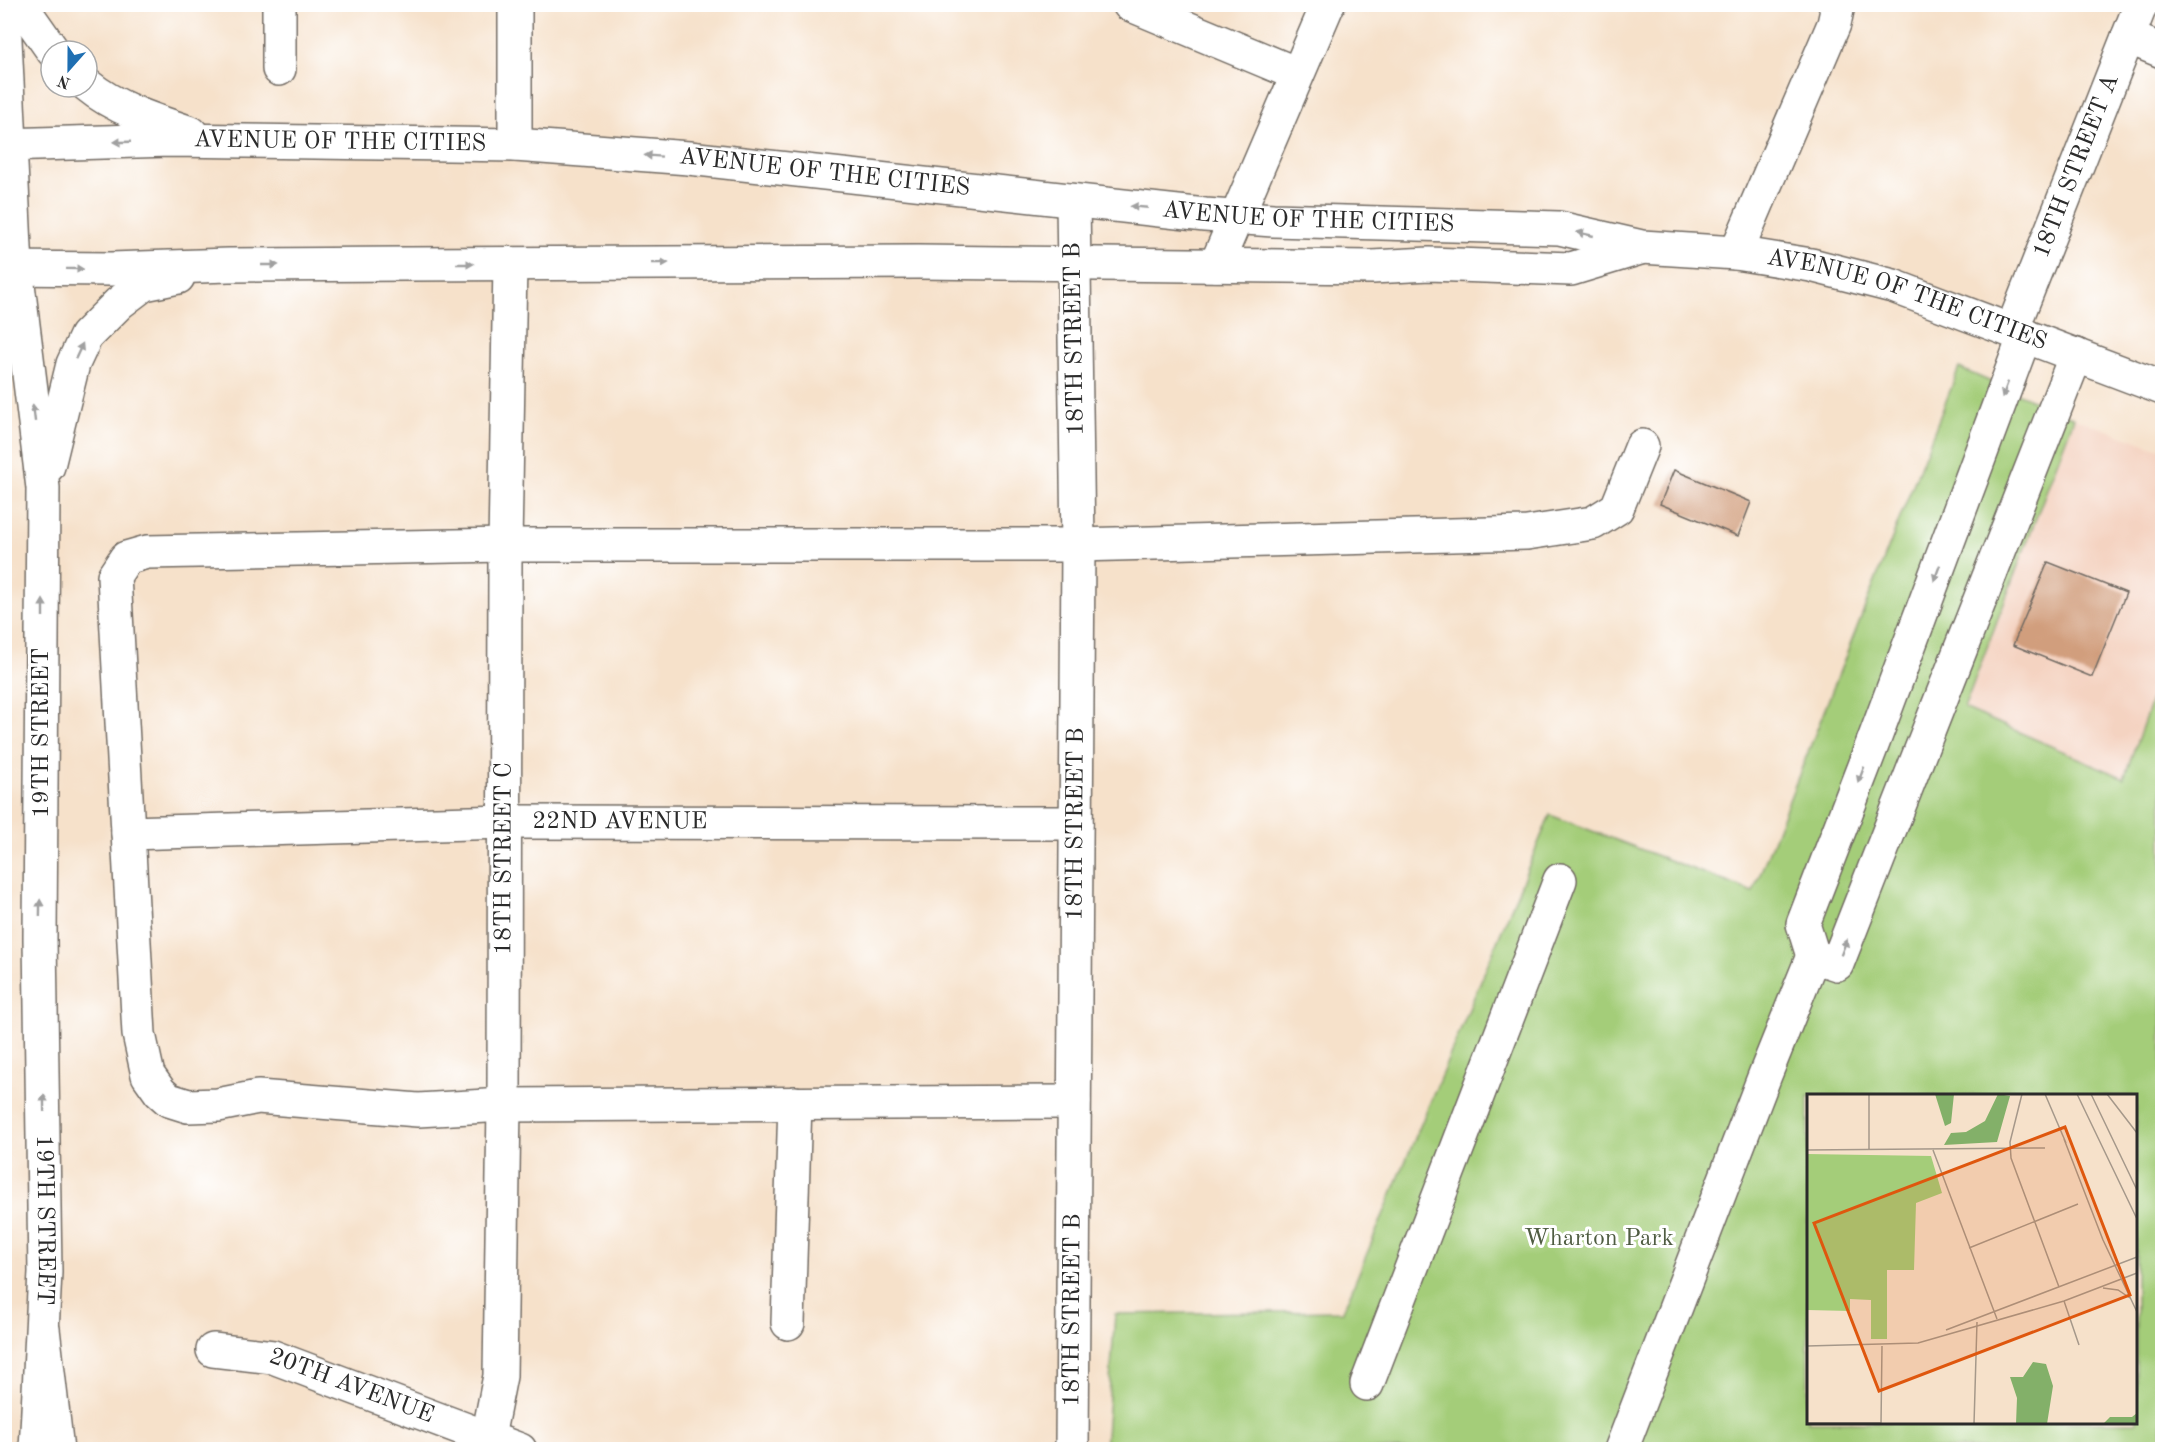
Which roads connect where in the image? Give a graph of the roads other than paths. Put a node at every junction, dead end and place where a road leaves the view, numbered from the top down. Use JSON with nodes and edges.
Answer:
{"nodes":[{"id":1,"x":20,"y":4,"type":"edge"},
{"id":2,"x":279,"y":4,"type":"edge"},
{"id":3,"x":515,"y":4,"type":"edge"},
{"id":4,"x":1129,"y":4,"type":"edge"},
{"id":5,"x":1328,"y":4,"type":"edge"},
{"id":6,"x":1835,"y":4,"type":"edge"},
{"id":7,"x":2141,"y":4,"type":"edge"},
{"id":8,"x":4,"y":19,"type":"edge"},
{"id":9,"x":2128,"y":37,"type":"junction"},
{"id":10,"x":45,"y":39,"type":"edge"},
{"id":11,"x":2163,"y":51,"type":"edge"},
{"id":12,"x":279,"y":69,"type":"dead end"},
{"id":13,"x":1297,"y":75,"type":"junction"},
{"id":14,"x":99,"y":93,"type":"edge"},
{"id":15,"x":215,"y":141,"type":"junction"},
{"id":16,"x":8,"y":145,"type":"edge"},
{"id":17,"x":514,"y":145,"type":"junction"},
{"id":18,"x":1073,"y":201,"type":"junction"},
{"id":19,"x":1235,"y":217,"type":"junction"},
{"id":20,"x":1642,"y":247,"type":"junction"},
{"id":21,"x":1736,"y":253,"type":"junction"},
{"id":22,"x":1074,"y":262,"type":"junction"},
{"id":23,"x":510,"y":264,"type":"junction"},
{"id":24,"x":228,"y":265,"type":"junction"},
{"id":25,"x":1216,"y":265,"type":"junction"},
{"id":26,"x":10,"y":268,"type":"edge"},
{"id":27,"x":2018,"y":333,"type":"junction"},
{"id":28,"x":2076,"y":355,"type":"junction"},
{"id":29,"x":2163,"y":388,"type":"edge"},
{"id":30,"x":1642,"y":446,"type":"dead end"},
{"id":31,"x":43,"y":488,"type":"junction"},
{"id":32,"x":1948,"y":543,"type":"junction"},
{"id":33,"x":506,"y":545,"type":"junction"},
{"id":34,"x":1078,"y":545,"type":"junction"},
{"id":35,"x":1995,"y":563,"type":"junction"},
{"id":36,"x":1874,"y":740,"type":"junction"},
{"id":37,"x":1918,"y":757,"type":"junction"},
{"id":38,"x":505,"y":822,"type":"junction"},
{"id":39,"x":1076,"y":824,"type":"junction"},
{"id":40,"x":128,"y":833,"type":"junction"},
{"id":41,"x":1560,"y":880,"type":"dead end"},
{"id":42,"x":1813,"y":956,"type":"junction"},
{"id":43,"x":1074,"y":1102,"type":"junction"},
{"id":44,"x":795,"y":1103,"type":"junction"},
{"id":45,"x":504,"y":1106,"type":"junction"},
{"id":46,"x":788,"y":1323,"type":"dead end"},
{"id":47,"x":43,"y":1329,"type":"junction"},
{"id":48,"x":213,"y":1350,"type":"dead end"},
{"id":49,"x":1367,"y":1384,"type":"dead end"},
{"id":50,"x":485,"y":1443,"type":"edge"},
{"id":51,"x":36,"y":1449,"type":"edge"},
{"id":52,"x":57,"y":1449,"type":"edge"},
{"id":53,"x":520,"y":1449,"type":"edge"},
{"id":54,"x":1072,"y":1449,"type":"edge"},
{"id":55,"x":1621,"y":1449,"type":"edge"}],
"edges":[{"from":1,"to":10,"type":"main road"},
{"from":2,"to":12,"type":"main road"},
{"from":3,"to":17,"type":"main road"},
{"from":4,"to":13,"type":"main road"},
{"from":5,"to":13,"type":"main road"},
{"from":6,"to":21,"type":"main road"},
{"from":7,"to":9,"type":"main road","name":"18TH STREET A"},
{"from":8,"to":16,"type":"main road","name":"19TH STREET"},
{"from":9,"to":11,"type":"main road"},
{"from":9,"to":27,"type":"main road","name":"18TH STREET A"},
{"from":13,"to":19,"type":"main road"},
{"from":14,"to":15,"type":"main road"},
{"from":15,"to":16,"type":"main road","name":"AVENUE OF THE CITIES","one_way":true},
{"from":15,"to":17,"type":"main road","name":"AVENUE OF THE CITIES"},
{"from":16,"to":26,"type":"main road","name":"19TH STREET"},
{"from":18,"to":17,"type":"main road","name":"AVENUE OF THE CITIES","one_way":true},
{"from":19,"to":18,"type":"main road","name":"AVENUE OF THE CITIES","one_way":true},
{"from":18,"to":22,"type":"main road","name":"18TH STREET B"},
{"from":20,"to":19,"type":"main road","name":"AVENUE OF THE CITIES","one_way":true},
{"from":19,"to":25,"type":"main road"},
{"from":20,"to":21,"type":"main road","name":"AVENUE OF THE CITIES"},
{"from":20,"to":25,"type":"main road","name":"AVENUE OF THE CITIES"},
{"from":21,"to":27,"type":"main road","name":"AVENUE OF THE CITIES"},
{"from":23,"to":22,"type":"main road","name":"AVENUE OF THE CITIES","one_way":true},
{"from":22,"to":25,"type":"main road","name":"AVENUE OF THE CITIES"},
{"from":22,"to":34,"type":"main road","name":"18TH STREET B"},
{"from":24,"to":23,"type":"main road","name":"AVENUE OF THE CITIES","one_way":true},
{"from":23,"to":33,"type":"main road","name":"18TH STREET C"},
{"from":26,"to":24,"type":"main road","name":"AVENUE OF THE CITIES","one_way":true},
{"from":31,"to":24,"type":"main road","one_way":true},
{"from":31,"to":26,"type":"main road","name":"19TH STREET","one_way":true},
{"from":27,"to":28,"type":"main road","name":"AVENUE OF THE CITIES"},
{"from":27,"to":32,"type":"main road","name":"18TH STREET A","one_way":true},
{"from":28,"to":29,"type":"main road","name":"AVENUE OF THE CITIES"},
{"from":28,"to":35,"type":"main road"},
{"from":30,"to":34,"type":"main road"},
{"from":47,"to":31,"type":"main road","name":"19TH STREET","one_way":true},
{"from":32,"to":35,"type":"main road"},
{"from":32,"to":36,"type":"main road","name":"18TH STREET A","one_way":true},
{"from":33,"to":34,"type":"main road"},
{"from":33,"to":38,"type":"main road","name":"18TH STREET C"},
{"from":33,"to":40,"type":"main road"},
{"from":34,"to":39,"type":"main road","name":"18TH STREET B"},
{"from":35,"to":37,"type":"main road"},
{"from":36,"to":37,"type":"main road"},
{"from":36,"to":42,"type":"main road","name":"18TH STREET A","one_way":true},
{"from":42,"to":37,"type":"main road","one_way":true},
{"from":38,"to":39,"type":"main road","name":"22ND AVENUE"},
{"from":38,"to":40,"type":"main road","name":"22ND AVENUE"},
{"from":38,"to":45,"type":"main road","name":"18TH STREET C"},
{"from":39,"to":43,"type":"main road","name":"18TH STREET B"},
{"from":40,"to":45,"type":"main road"},
{"from":41,"to":49,"type":"main road"},
{"from":42,"to":55,"type":"main road"},
{"from":43,"to":44,"type":"main road"},
{"from":43,"to":54,"type":"main road","name":"18TH STREET B"},
{"from":44,"to":45,"type":"main road"},
{"from":44,"to":46,"type":"main road"},
{"from":45,"to":50,"type":"main road","name":"18TH STREET C"},
{"from":47,"to":51,"type":"main road","name":"19TH STREET"},
{"from":47,"to":52,"type":"main road"},
{"from":48,"to":50,"type":"main road","name":"20TH AVENUE"},
{"from":50,"to":53,"type":"main road","name":"20TH AVENUE"}]}
